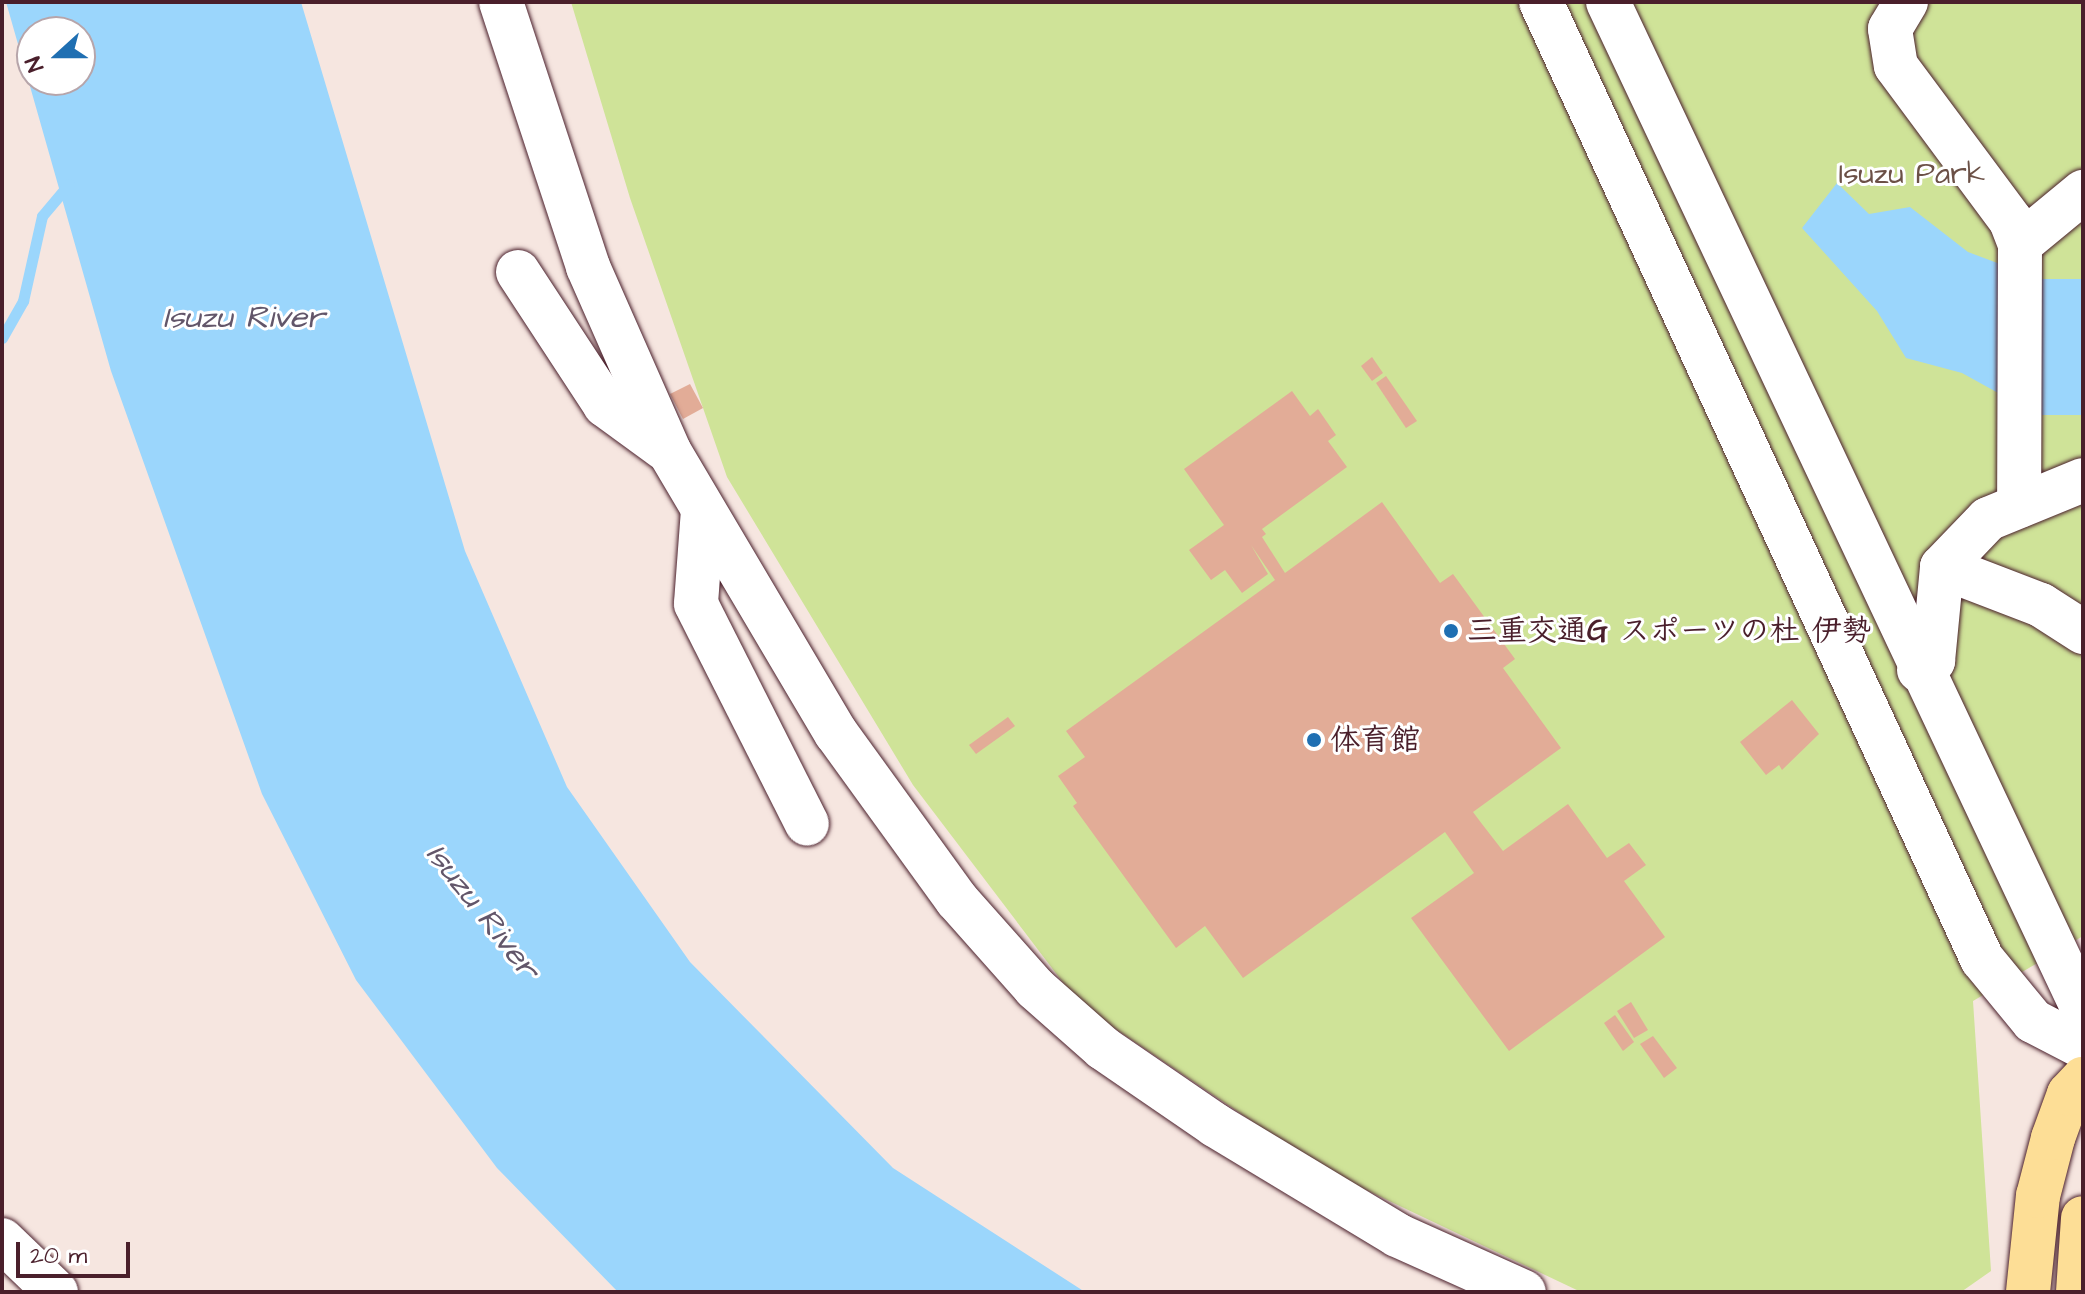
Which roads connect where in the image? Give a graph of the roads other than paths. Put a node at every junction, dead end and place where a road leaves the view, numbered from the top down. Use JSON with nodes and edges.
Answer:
{"nodes":[{"id":1,"x":501,"y":2,"type":"edge"},
{"id":2,"x":1541,"y":2,"type":"edge"},
{"id":3,"x":1608,"y":2,"type":"edge"},
{"id":4,"x":1906,"y":2,"type":"edge"},
{"id":5,"x":2083,"y":192,"type":"edge"},
{"id":6,"x":2020,"y":244,"type":"junction"},
{"id":7,"x":518,"y":272,"type":"dead end"},
{"id":8,"x":669,"y":451,"type":"junction"},
{"id":9,"x":2083,"y":480,"type":"edge"},
{"id":10,"x":2019,"y":506,"type":"junction"},
{"id":11,"x":703,"y":510,"type":"junction"},
{"id":12,"x":1942,"y":567,"type":"junction"},
{"id":13,"x":2083,"y":632,"type":"edge"},
{"id":14,"x":1919,"y":670,"type":"junction"},
{"id":15,"x":807,"y":824,"type":"dead end"},
{"id":16,"x":2083,"y":1009,"type":"edge"},
{"id":17,"x":2083,"y":1047,"type":"edge"},
{"id":18,"x":2083,"y":1079,"type":"edge"},
{"id":19,"x":2083,"y":1218,"type":"edge"},
{"id":20,"x":2,"y":1240,"type":"edge"},
{"id":21,"x":56,"y":1292,"type":"edge"},
{"id":22,"x":1524,"y":1292,"type":"edge"},
{"id":23,"x":2027,"y":1292,"type":"edge"},
{"id":24,"x":2078,"y":1292,"type":"edge"}],
"edges":[{"from":1,"to":8,"type":"street"},
{"from":2,"to":17,"type":"street"},
{"from":3,"to":14,"type":"street"},
{"from":4,"to":6,"type":"street"},
{"from":5,"to":6,"type":"street"},
{"from":6,"to":10,"type":"street"},
{"from":7,"to":8,"type":"street"},
{"from":8,"to":11,"type":"street"},
{"from":9,"to":10,"type":"street"},
{"from":10,"to":12,"type":"street"},
{"from":11,"to":15,"type":"street"},
{"from":11,"to":22,"type":"street"},
{"from":12,"to":13,"type":"street"},
{"from":12,"to":14,"type":"street"},
{"from":14,"to":16,"type":"street"},
{"from":18,"to":23,"type":"main road"},
{"from":19,"to":24,"type":"main road"},
{"from":20,"to":21,"type":"street"}]}
